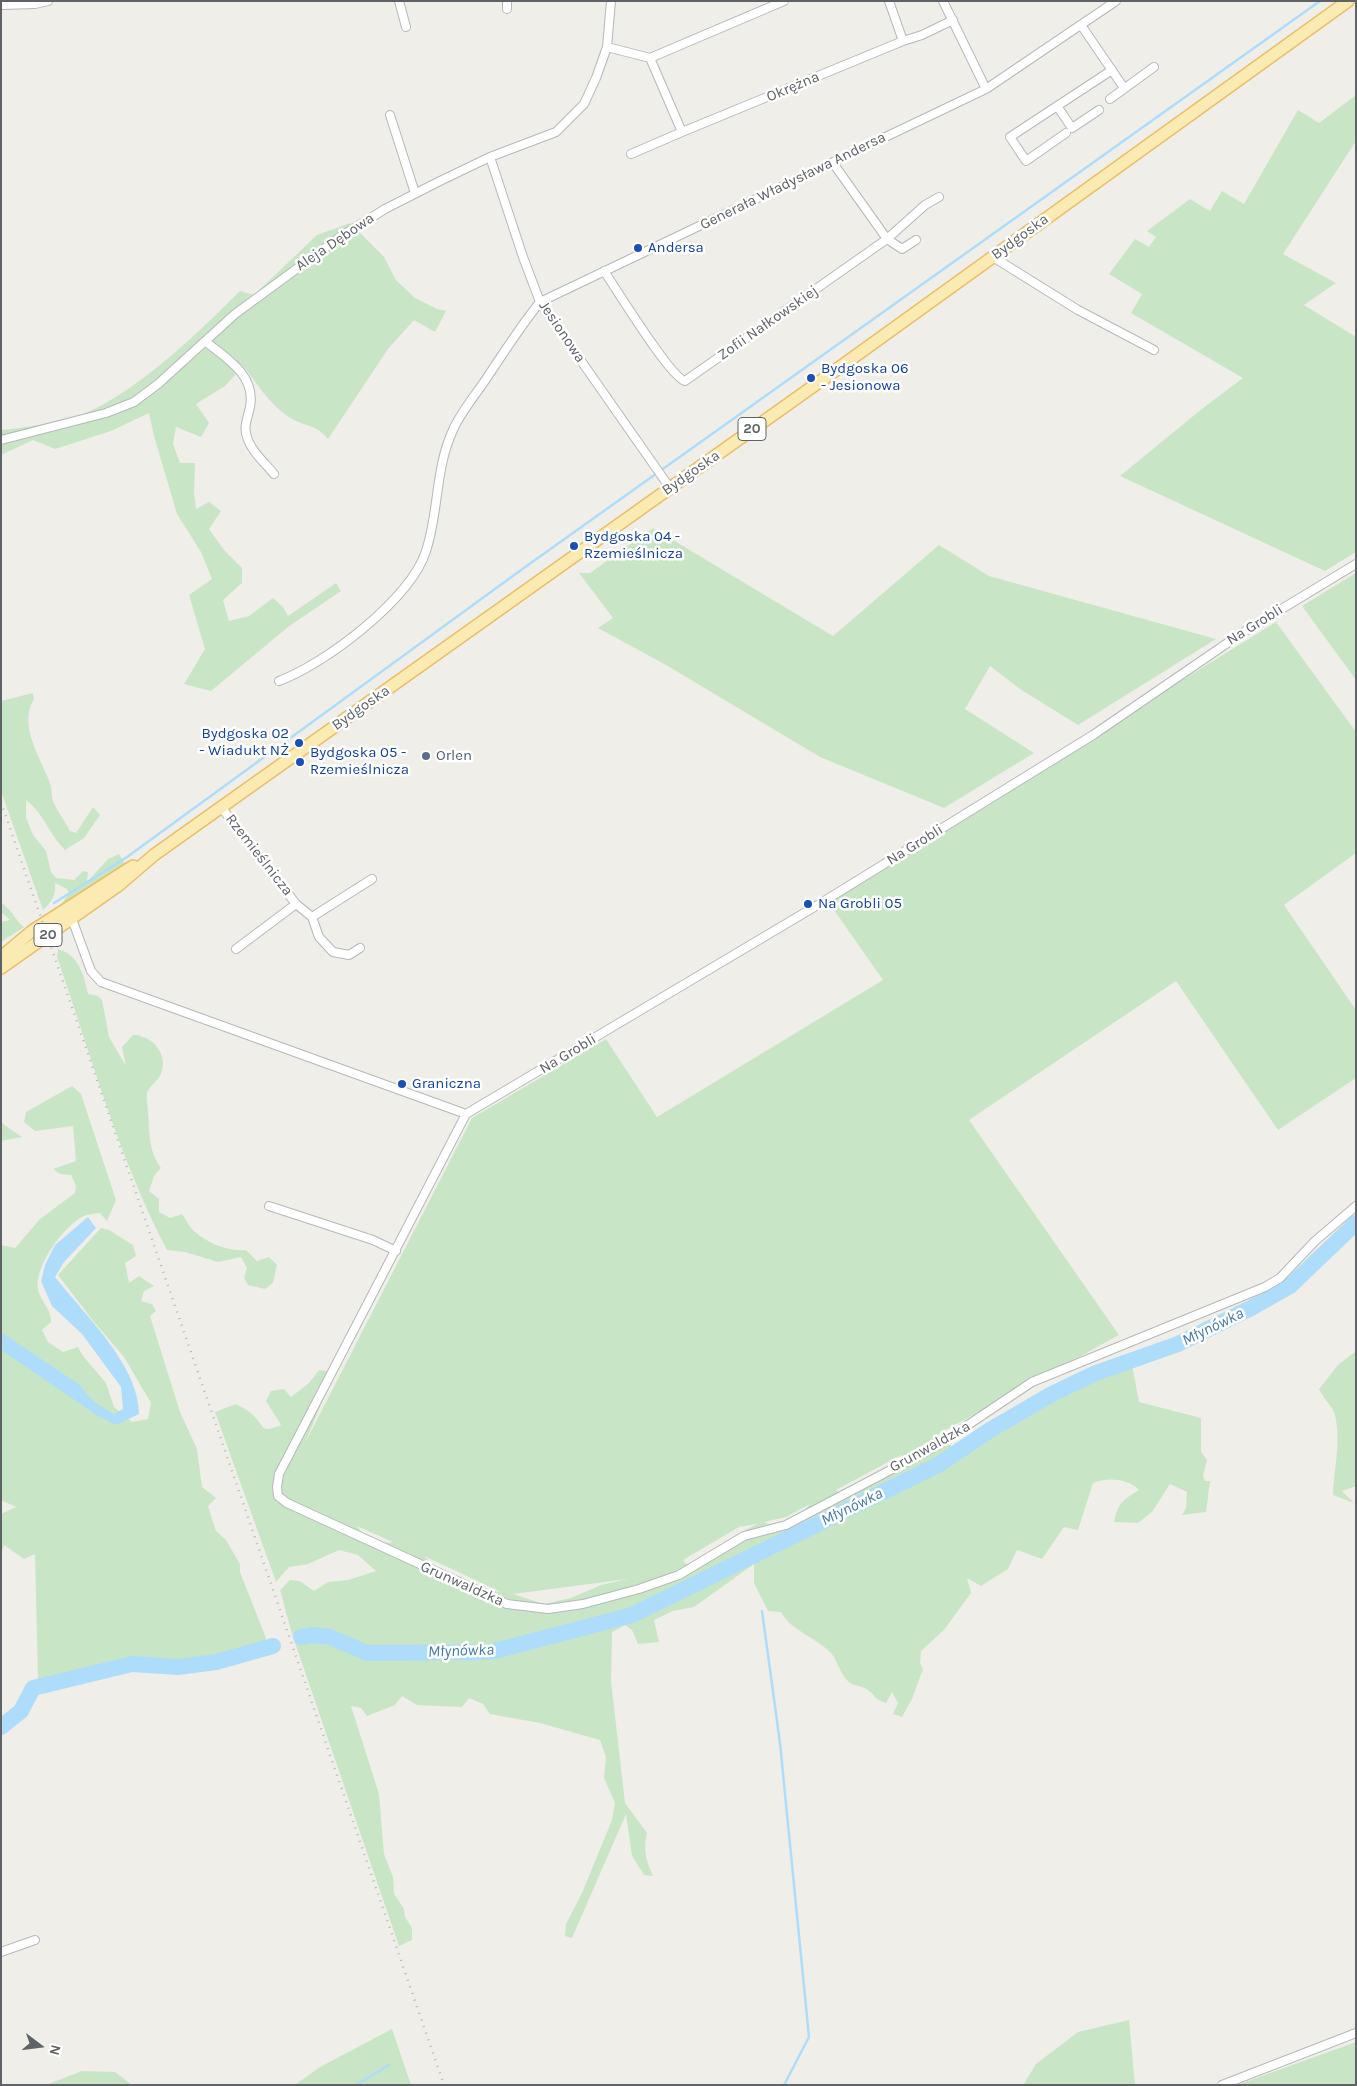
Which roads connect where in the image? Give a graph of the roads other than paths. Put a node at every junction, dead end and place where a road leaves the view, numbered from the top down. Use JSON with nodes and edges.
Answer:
{"nodes":[{"id":1,"x":48,"y":1,"type":"edge"},
{"id":2,"x":399,"y":1,"type":"edge"},
{"id":3,"x":611,"y":1,"type":"edge"},
{"id":4,"x":784,"y":1,"type":"edge"},
{"id":5,"x":889,"y":1,"type":"edge"},
{"id":6,"x":943,"y":1,"type":"edge"},
{"id":7,"x":1116,"y":1,"type":"edge"},
{"id":8,"x":1348,"y":1,"type":"edge"},
{"id":9,"x":1,"y":5,"type":"edge"},
{"id":10,"x":953,"y":20,"type":"junction"},
{"id":11,"x":1081,"y":25,"type":"junction"},
{"id":12,"x":406,"y":27,"type":"dead end"},
{"id":13,"x":903,"y":41,"type":"junction"},
{"id":14,"x":607,"y":47,"type":"junction"},
{"id":15,"x":650,"y":58,"type":"junction"},
{"id":16,"x":1154,"y":67,"type":"dead end"},
{"id":17,"x":1112,"y":70,"type":"junction"},
{"id":18,"x":1124,"y":88,"type":"junction"},
{"id":19,"x":986,"y":89,"type":"junction"},
{"id":20,"x":1110,"y":99,"type":"dead end"},
{"id":21,"x":1057,"y":106,"type":"junction"},
{"id":22,"x":1099,"y":110,"type":"dead end"},
{"id":23,"x":390,"y":115,"type":"dead end"},
{"id":24,"x":682,"y":132,"type":"junction"},
{"id":25,"x":1066,"y":133,"type":"dead end"},
{"id":26,"x":631,"y":154,"type":"dead end"},
{"id":27,"x":490,"y":157,"type":"junction"},
{"id":28,"x":833,"y":163,"type":"junction"},
{"id":29,"x":415,"y":193,"type":"junction"},
{"id":30,"x":939,"y":197,"type":"dead end"},
{"id":31,"x":886,"y":239,"type":"junction"},
{"id":32,"x":916,"y":240,"type":"dead end"},
{"id":33,"x":993,"y":257,"type":"junction"},
{"id":34,"x":604,"y":271,"type":"junction"},
{"id":35,"x":540,"y":302,"type":"junction"},
{"id":36,"x":206,"y":342,"type":"junction"},
{"id":37,"x":1154,"y":350,"type":"dead end"},
{"id":38,"x":1,"y":440,"type":"edge"},
{"id":39,"x":274,"y":474,"type":"dead end"},
{"id":40,"x":670,"y":488,"type":"junction"},
{"id":41,"x":1356,"y":564,"type":"edge"},
{"id":42,"x":279,"y":681,"type":"dead end"},
{"id":43,"x":221,"y":807,"type":"junction"},
{"id":44,"x":154,"y":855,"type":"junction"},
{"id":45,"x":372,"y":880,"type":"dead end"},
{"id":46,"x":79,"y":900,"type":"junction"},
{"id":47,"x":296,"y":904,"type":"junction"},
{"id":48,"x":312,"y":918,"type":"junction"},
{"id":49,"x":72,"y":919,"type":"junction"},
{"id":50,"x":360,"y":948,"type":"dead end"},
{"id":51,"x":236,"y":949,"type":"dead end"},
{"id":52,"x":1,"y":957,"type":"edge"},
{"id":53,"x":1,"y":968,"type":"edge"},
{"id":54,"x":466,"y":1114,"type":"junction"},
{"id":55,"x":269,"y":1206,"type":"dead end"},
{"id":56,"x":1356,"y":1206,"type":"edge"},
{"id":57,"x":396,"y":1250,"type":"junction"},
{"id":58,"x":35,"y":1940,"type":"dead end"},
{"id":59,"x":1,"y":1952,"type":"edge"},
{"id":60,"x":1356,"y":2033,"type":"edge"},
{"id":61,"x":1225,"y":2084,"type":"edge"}],
"edges":[{"from":1,"to":9,"type":"street"},
{"from":2,"to":12,"type":"street"},
{"from":3,"to":14,"type":"street","name":"Aleja Dębowa"},
{"from":4,"to":15,"type":"street"},
{"from":5,"to":13,"type":"street"},
{"from":6,"to":10,"type":"street"},
{"from":7,"to":11,"type":"street","name":"Generała Władysława Andersa"},
{"from":8,"to":33,"type":"main road","name":"Bydgoska","number":"20"},
{"from":10,"to":13,"type":"street","name":"Okrężna"},
{"from":10,"to":19,"type":"street"},
{"from":11,"to":17,"type":"street"},
{"from":11,"to":19,"type":"street","name":"Generała Władysława Andersa"},
{"from":13,"to":24,"type":"street","name":"Okrężna"},
{"from":14,"to":15,"type":"street"},
{"from":14,"to":27,"type":"street","name":"Aleja Dębowa"},
{"from":15,"to":24,"type":"street"},
{"from":16,"to":18,"type":"street"},
{"from":17,"to":18,"type":"street"},
{"from":17,"to":21,"type":"street"},
{"from":18,"to":20,"type":"street"},
{"from":19,"to":28,"type":"street","name":"Generała Władysława Andersa"},
{"from":21,"to":22,"type":"street"},
{"from":21,"to":25,"type":"street"},
{"from":23,"to":29,"type":"street"},
{"from":24,"to":26,"type":"street","name":"Okrężna"},
{"from":27,"to":29,"type":"street","name":"Aleja Dębowa"},
{"from":27,"to":35,"type":"street","name":"Jesionowa"},
{"from":28,"to":31,"type":"street"},
{"from":28,"to":34,"type":"street","name":"Generała Władysława Andersa"},
{"from":29,"to":36,"type":"street","name":"Aleja Dębowa"},
{"from":30,"to":31,"type":"street"},
{"from":31,"to":32,"type":"street"},
{"from":31,"to":34,"type":"street","name":"Zofii Nałkowskiej"},
{"from":33,"to":37,"type":"street"},
{"from":33,"to":40,"type":"main road","name":"Bydgoska","number":"20"},
{"from":34,"to":35,"type":"street","name":"Generała Władysława Andersa"},
{"from":35,"to":40,"type":"street","name":"Jesionowa"},
{"from":35,"to":42,"type":"street","name":"Generała Władysława Andersa"},
{"from":36,"to":38,"type":"street","name":"Aleja Dębowa"},
{"from":36,"to":39,"type":"street"},
{"from":40,"to":43,"type":"main road","name":"Bydgoska","number":"20"},
{"from":41,"to":54,"type":"street","name":"Na Grobli"},
{"from":43,"to":44,"type":"main road","name":"Bydgoska","number":"20"},
{"from":43,"to":47,"type":"street","name":"Rzemieślnicza"},
{"from":44,"to":46,"type":"main road","name":"Bydgoska","number":"20"},
{"from":44,"to":49,"type":"main road","name":"Bydgoska","number":"20"},
{"from":45,"to":48,"type":"street"},
{"from":46,"to":49,"type":"street"},
{"from":46,"to":52,"type":"main road","name":"Bydgoska","number":"20"},
{"from":47,"to":48,"type":"street","name":"Rzemieślnicza"},
{"from":47,"to":51,"type":"street","name":"Rzemieślnicza"},
{"from":48,"to":50,"type":"street","name":"Rzemieślnicza"},
{"from":49,"to":53,"type":"main road","name":"Bydgoska","number":"20"},
{"from":49,"to":54,"type":"street"},
{"from":54,"to":57,"type":"street"},
{"from":55,"to":57,"type":"street"},
{"from":56,"to":57,"type":"street","name":"Grunwaldzka"},
{"from":58,"to":59,"type":"street"},
{"from":60,"to":61,"type":"street"}]}
